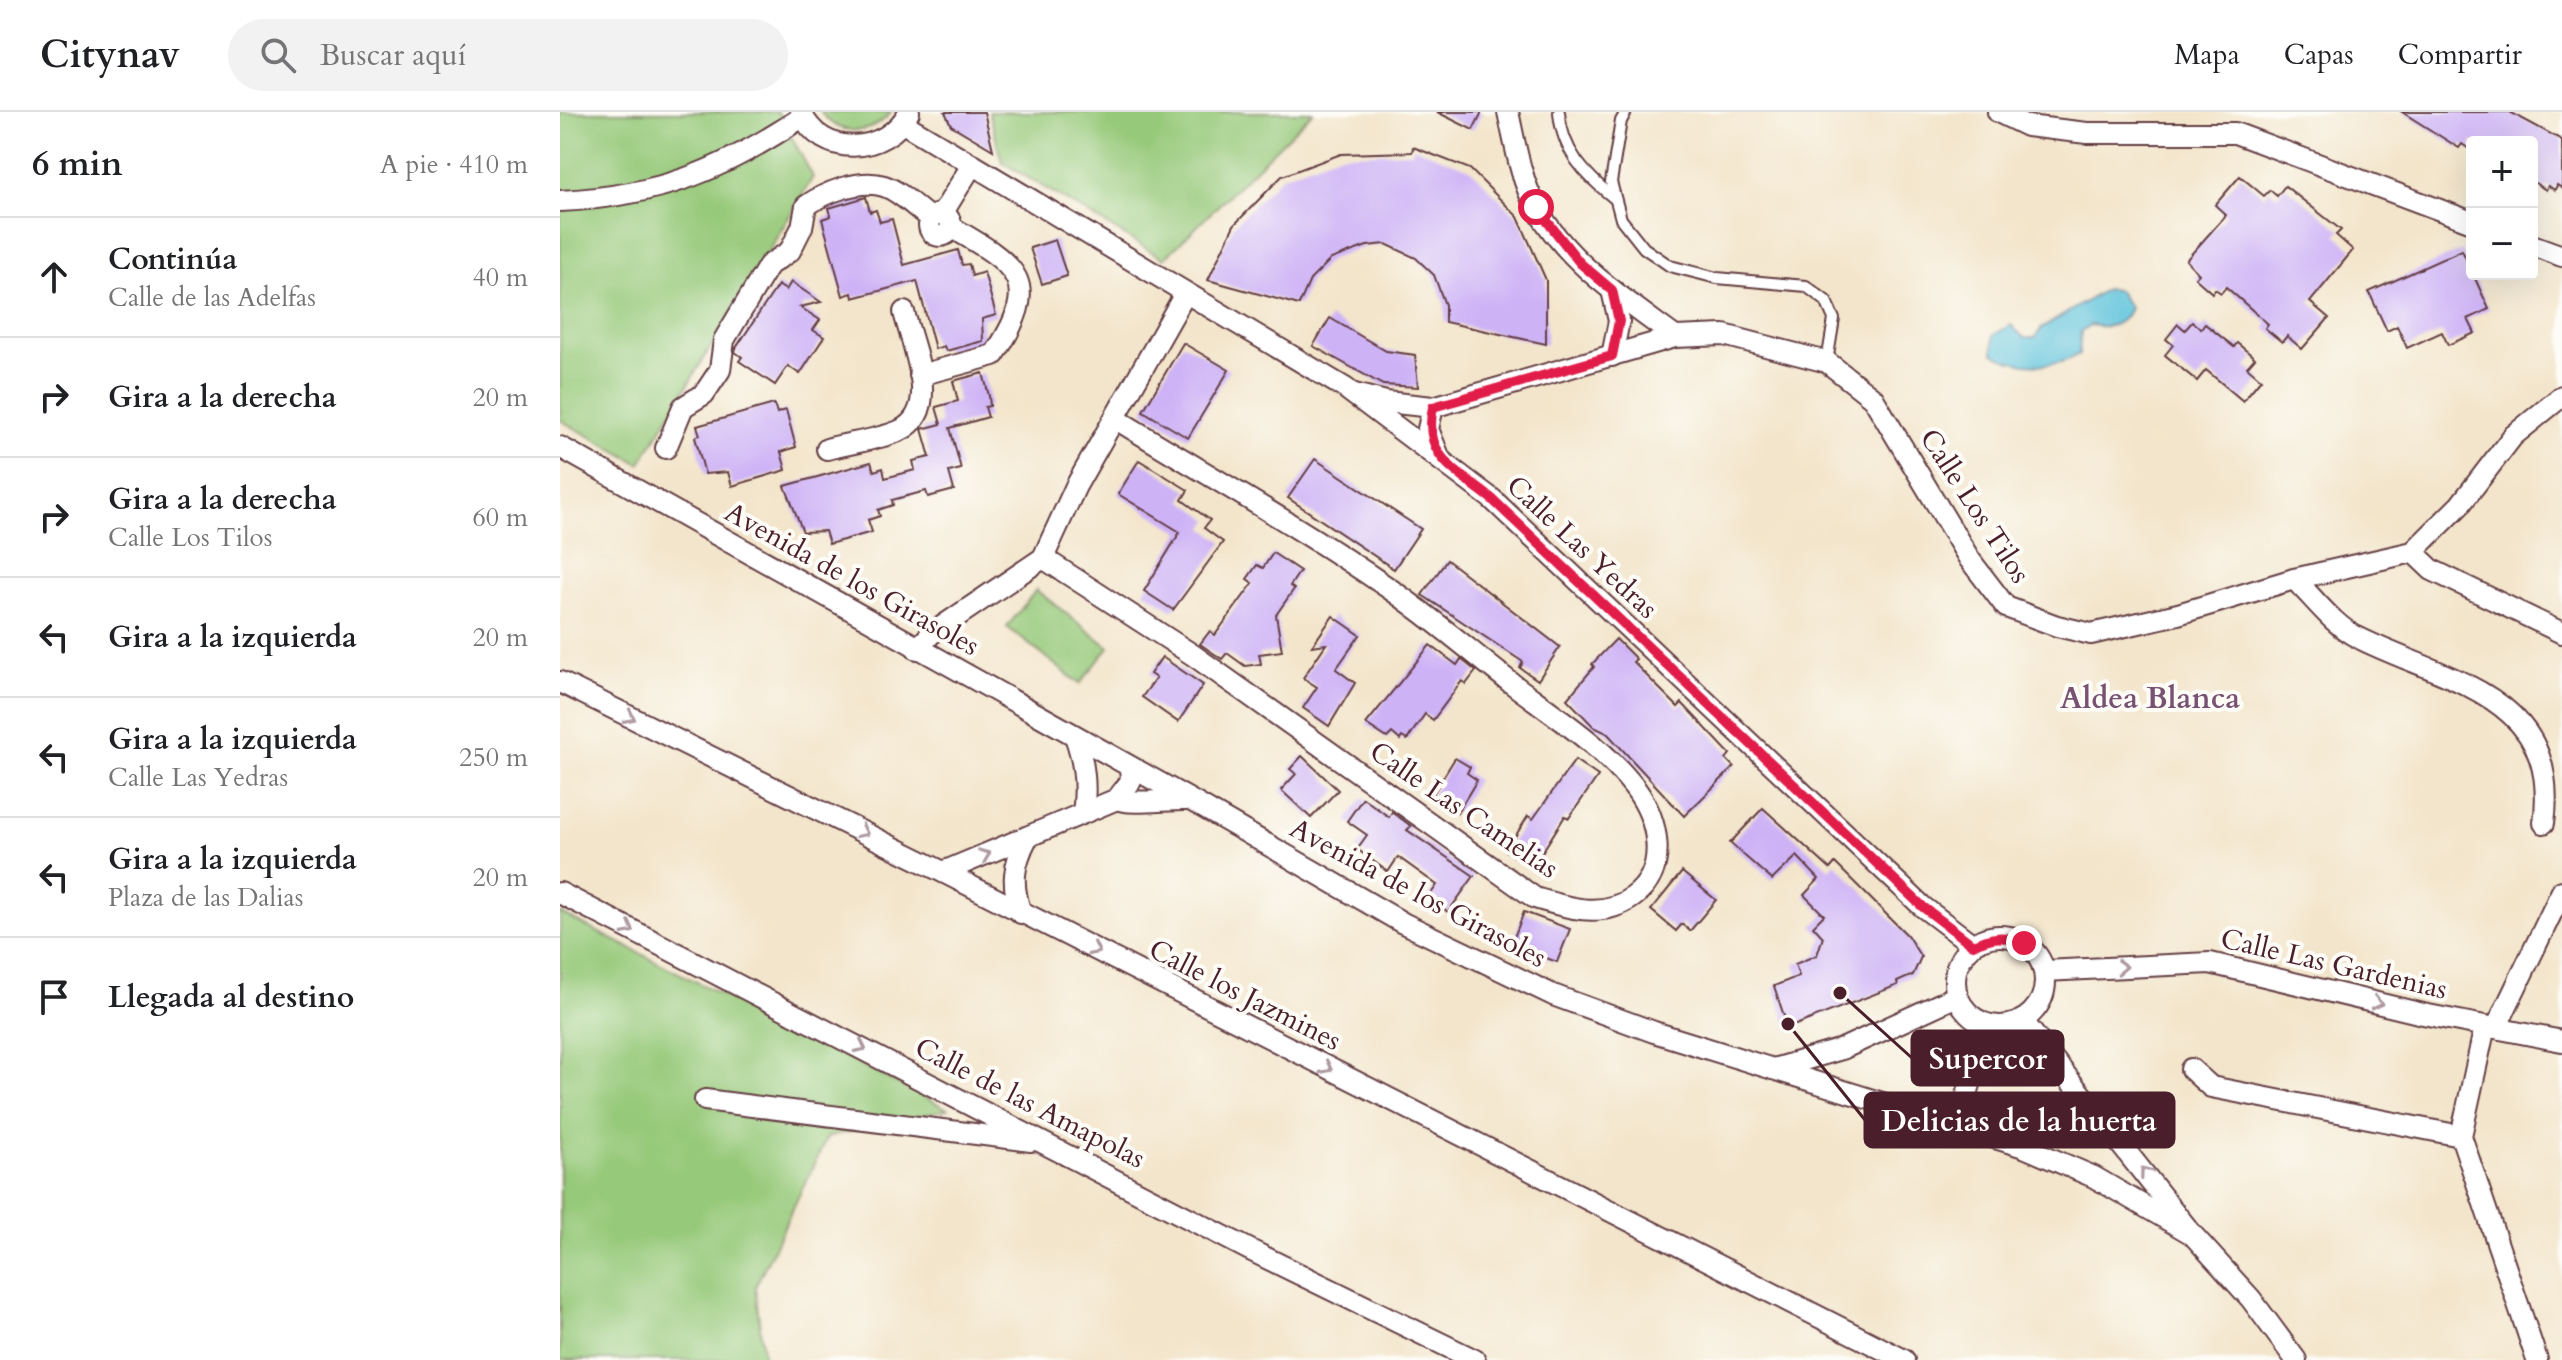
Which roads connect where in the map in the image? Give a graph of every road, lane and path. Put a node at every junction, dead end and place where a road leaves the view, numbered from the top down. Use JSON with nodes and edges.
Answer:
{"nodes":[{"id":1,"x":1508,"y":112,"type":"edge"},
{"id":2,"x":1559,"y":112,"type":"edge"},
{"id":3,"x":1626,"y":112,"type":"edge"},
{"id":4,"x":1998,"y":112,"type":"edge"},
{"id":5,"x":801,"y":114,"type":"edge"},
{"id":6,"x":906,"y":118,"type":"edge"},
{"id":7,"x":972,"y":165,"type":"junction"},
{"id":8,"x":1616,"y":200,"type":"junction"},
{"id":9,"x":560,"y":201,"type":"edge"},
{"id":10,"x":941,"y":220,"type":"junction"},
{"id":11,"x":2466,"y":220,"type":"edge"},
{"id":12,"x":2538,"y":247,"type":"edge"},
{"id":13,"x":2562,"y":256,"type":"edge"},
{"id":14,"x":1612,"y":290,"type":"junction"},
{"id":15,"x":1185,"y":294,"type":"junction"},
{"id":16,"x":904,"y":312,"type":"dead end"},
{"id":17,"x":1675,"y":337,"type":"junction"},
{"id":18,"x":1612,"y":356,"type":"junction"},
{"id":19,"x":1827,"y":362,"type":"junction"},
{"id":20,"x":920,"y":375,"type":"junction"},
{"id":21,"x":1354,"y":394,"type":"junction"},
{"id":22,"x":2562,"y":396,"type":"edge"},
{"id":23,"x":1433,"y":407,"type":"junction"},
{"id":24,"x":1116,"y":419,"type":"junction"},
{"id":25,"x":560,"y":447,"type":"edge"},
{"id":26,"x":666,"y":448,"type":"dead end"},
{"id":27,"x":827,"y":449,"type":"dead end"},
{"id":28,"x":1440,"y":459,"type":"junction"},
{"id":29,"x":2413,"y":552,"type":"junction"},
{"id":30,"x":1043,"y":558,"type":"junction"},
{"id":31,"x":2294,"y":579,"type":"junction"},
{"id":32,"x":2562,"y":633,"type":"edge"},
{"id":33,"x":917,"y":649,"type":"junction"},
{"id":34,"x":560,"y":682,"type":"edge"},
{"id":35,"x":1075,"y":736,"type":"junction"},
{"id":36,"x":1125,"y":764,"type":"junction"},
{"id":37,"x":1117,"y":799,"type":"junction"},
{"id":38,"x":1192,"y":801,"type":"junction"},
{"id":39,"x":1085,"y":803,"type":"junction"},
{"id":40,"x":2544,"y":823,"type":"dead end"},
{"id":41,"x":1027,"y":838,"type":"junction"},
{"id":42,"x":943,"y":872,"type":"junction"},
{"id":43,"x":2562,"y":891,"type":"edge"},
{"id":44,"x":560,"y":893,"type":"edge"},
{"id":45,"x":1021,"y":913,"type":"junction"},
{"id":46,"x":1973,"y":945,"type":"junction"},
{"id":47,"x":2044,"y":971,"type":"junction"},
{"id":48,"x":1957,"y":996,"type":"junction"},
{"id":49,"x":2022,"y":1020,"type":"junction"},
{"id":50,"x":1987,"y":1025,"type":"junction"},
{"id":51,"x":2491,"y":1026,"type":"junction"},
{"id":52,"x":2562,"y":1041,"type":"edge"},
{"id":53,"x":1773,"y":1069,"type":"junction"},
{"id":54,"x":2191,"y":1069,"type":"dead end"},
{"id":55,"x":705,"y":1100,"type":"dead end"},
{"id":56,"x":1958,"y":1126,"type":"junction"},
{"id":57,"x":2461,"y":1136,"type":"junction"},
{"id":58,"x":1047,"y":1143,"type":"junction"},
{"id":59,"x":2192,"y":1234,"type":"junction"},
{"id":60,"x":1475,"y":1360,"type":"edge"},
{"id":61,"x":1904,"y":1360,"type":"edge"},
{"id":62,"x":2296,"y":1360,"type":"edge"},
{"id":63,"x":2537,"y":1360,"type":"edge"}],
"edges":[{"from":1,"to":14,"type":"street"},
{"from":2,"to":8,"type":"lane"},
{"from":3,"to":8,"type":"lane"},
{"from":4,"to":11,"type":"street"},
{"from":5,"to":6,"type":"street"},
{"from":5,"to":9,"type":"street"},
{"from":6,"to":7,"type":"street","name":"Calle Las Yedras"},
{"from":7,"to":10,"type":"street"},
{"from":7,"to":15,"type":"street","name":"Calle Las Yedras"},
{"from":8,"to":19,"type":"lane"},
{"from":10,"to":20,"type":"street"},
{"from":10,"to":26,"type":"street"},
{"from":12,"to":13,"type":"street"},
{"from":14,"to":17,"type":"street"},
{"from":14,"to":18,"type":"street"},
{"from":15,"to":21,"type":"street","name":"Calle Las Yedras"},
{"from":15,"to":24,"type":"street"},
{"from":16,"to":20,"type":"street"},
{"from":17,"to":18,"type":"street","name":"Calle Los Tilos"},
{"from":17,"to":19,"type":"street","name":"Calle Los Tilos"},
{"from":18,"to":23,"type":"street","name":"Calle Los Tilos"},
{"from":19,"to":31,"type":"street","name":"Calle Los Tilos"},
{"from":20,"to":27,"type":"street"},
{"from":21,"to":23,"type":"street","name":"Calle Los Tilos"},
{"from":21,"to":28,"type":"street","name":"Calle Las Yedras"},
{"from":22,"to":29,"type":"street"},
{"from":23,"to":28,"type":"street"},
{"from":24,"to":30,"type":"street"},
{"from":24,"to":30,"type":"street","name":"Calle Las Camelias"},
{"from":25,"to":33,"type":"street","name":"Avenida de los Girasoles"},
{"from":28,"to":46,"type":"street","name":"Calle Las Yedras"},
{"from":29,"to":31,"type":"street","name":"Calle Los Tilos"},
{"from":29,"to":32,"type":"street"},
{"from":30,"to":33,"type":"street"},
{"from":31,"to":40,"type":"street"},
{"from":33,"to":35,"type":"street","name":"Avenida de los Girasoles"},
{"from":34,"to":42,"type":"street","name":"Calle los Jazmines","one_way":true},
{"from":35,"to":36,"type":"street","name":"Avenida de los Girasoles"},
{"from":35,"to":39,"type":"street"},
{"from":36,"to":37,"type":"street"},
{"from":36,"to":38,"type":"street","name":"Avenida de los Girasoles"},
{"from":36,"to":39,"type":"street"},
{"from":37,"to":38,"type":"street"},
{"from":37,"to":39,"type":"street"},
{"from":38,"to":53,"type":"street","name":"Avenida de los Girasoles"},
{"from":39,"to":41,"type":"street"},
{"from":42,"to":41,"type":"street","one_way":true},
{"from":41,"to":45,"type":"street"},
{"from":42,"to":45,"type":"street","name":"Calle los Jazmines"},
{"from":43,"to":51,"type":"street"},
{"from":44,"to":58,"type":"street","name":"Calle de las Amapolas","one_way":true},
{"from":45,"to":61,"type":"street","name":"Calle los Jazmines","one_way":true},
{"from":46,"to":47,"type":"street"},
{"from":46,"to":48,"type":"street"},
{"from":47,"to":49,"type":"street"},
{"from":47,"to":51,"type":"street","name":"Calle Las Gardenias","one_way":true},
{"from":48,"to":50,"type":"street"},
{"from":48,"to":53,"type":"street"},
{"from":49,"to":50,"type":"street"},
{"from":59,"to":49,"type":"street","one_way":true},
{"from":50,"to":56,"type":"street"},
{"from":51,"to":52,"type":"street","name":"Calle Las Gardenias"},
{"from":51,"to":57,"type":"street"},
{"from":53,"to":56,"type":"street","name":"Avenida de los Girasoles"},
{"from":54,"to":57,"type":"street"},
{"from":55,"to":58,"type":"street"},
{"from":56,"to":59,"type":"street","name":"Avenida de los Girasoles"},
{"from":57,"to":63,"type":"street"},
{"from":58,"to":60,"type":"street","name":"Calle de las Amapolas"},
{"from":59,"to":62,"type":"street","name":"Avenida de los Girasoles"}]}
